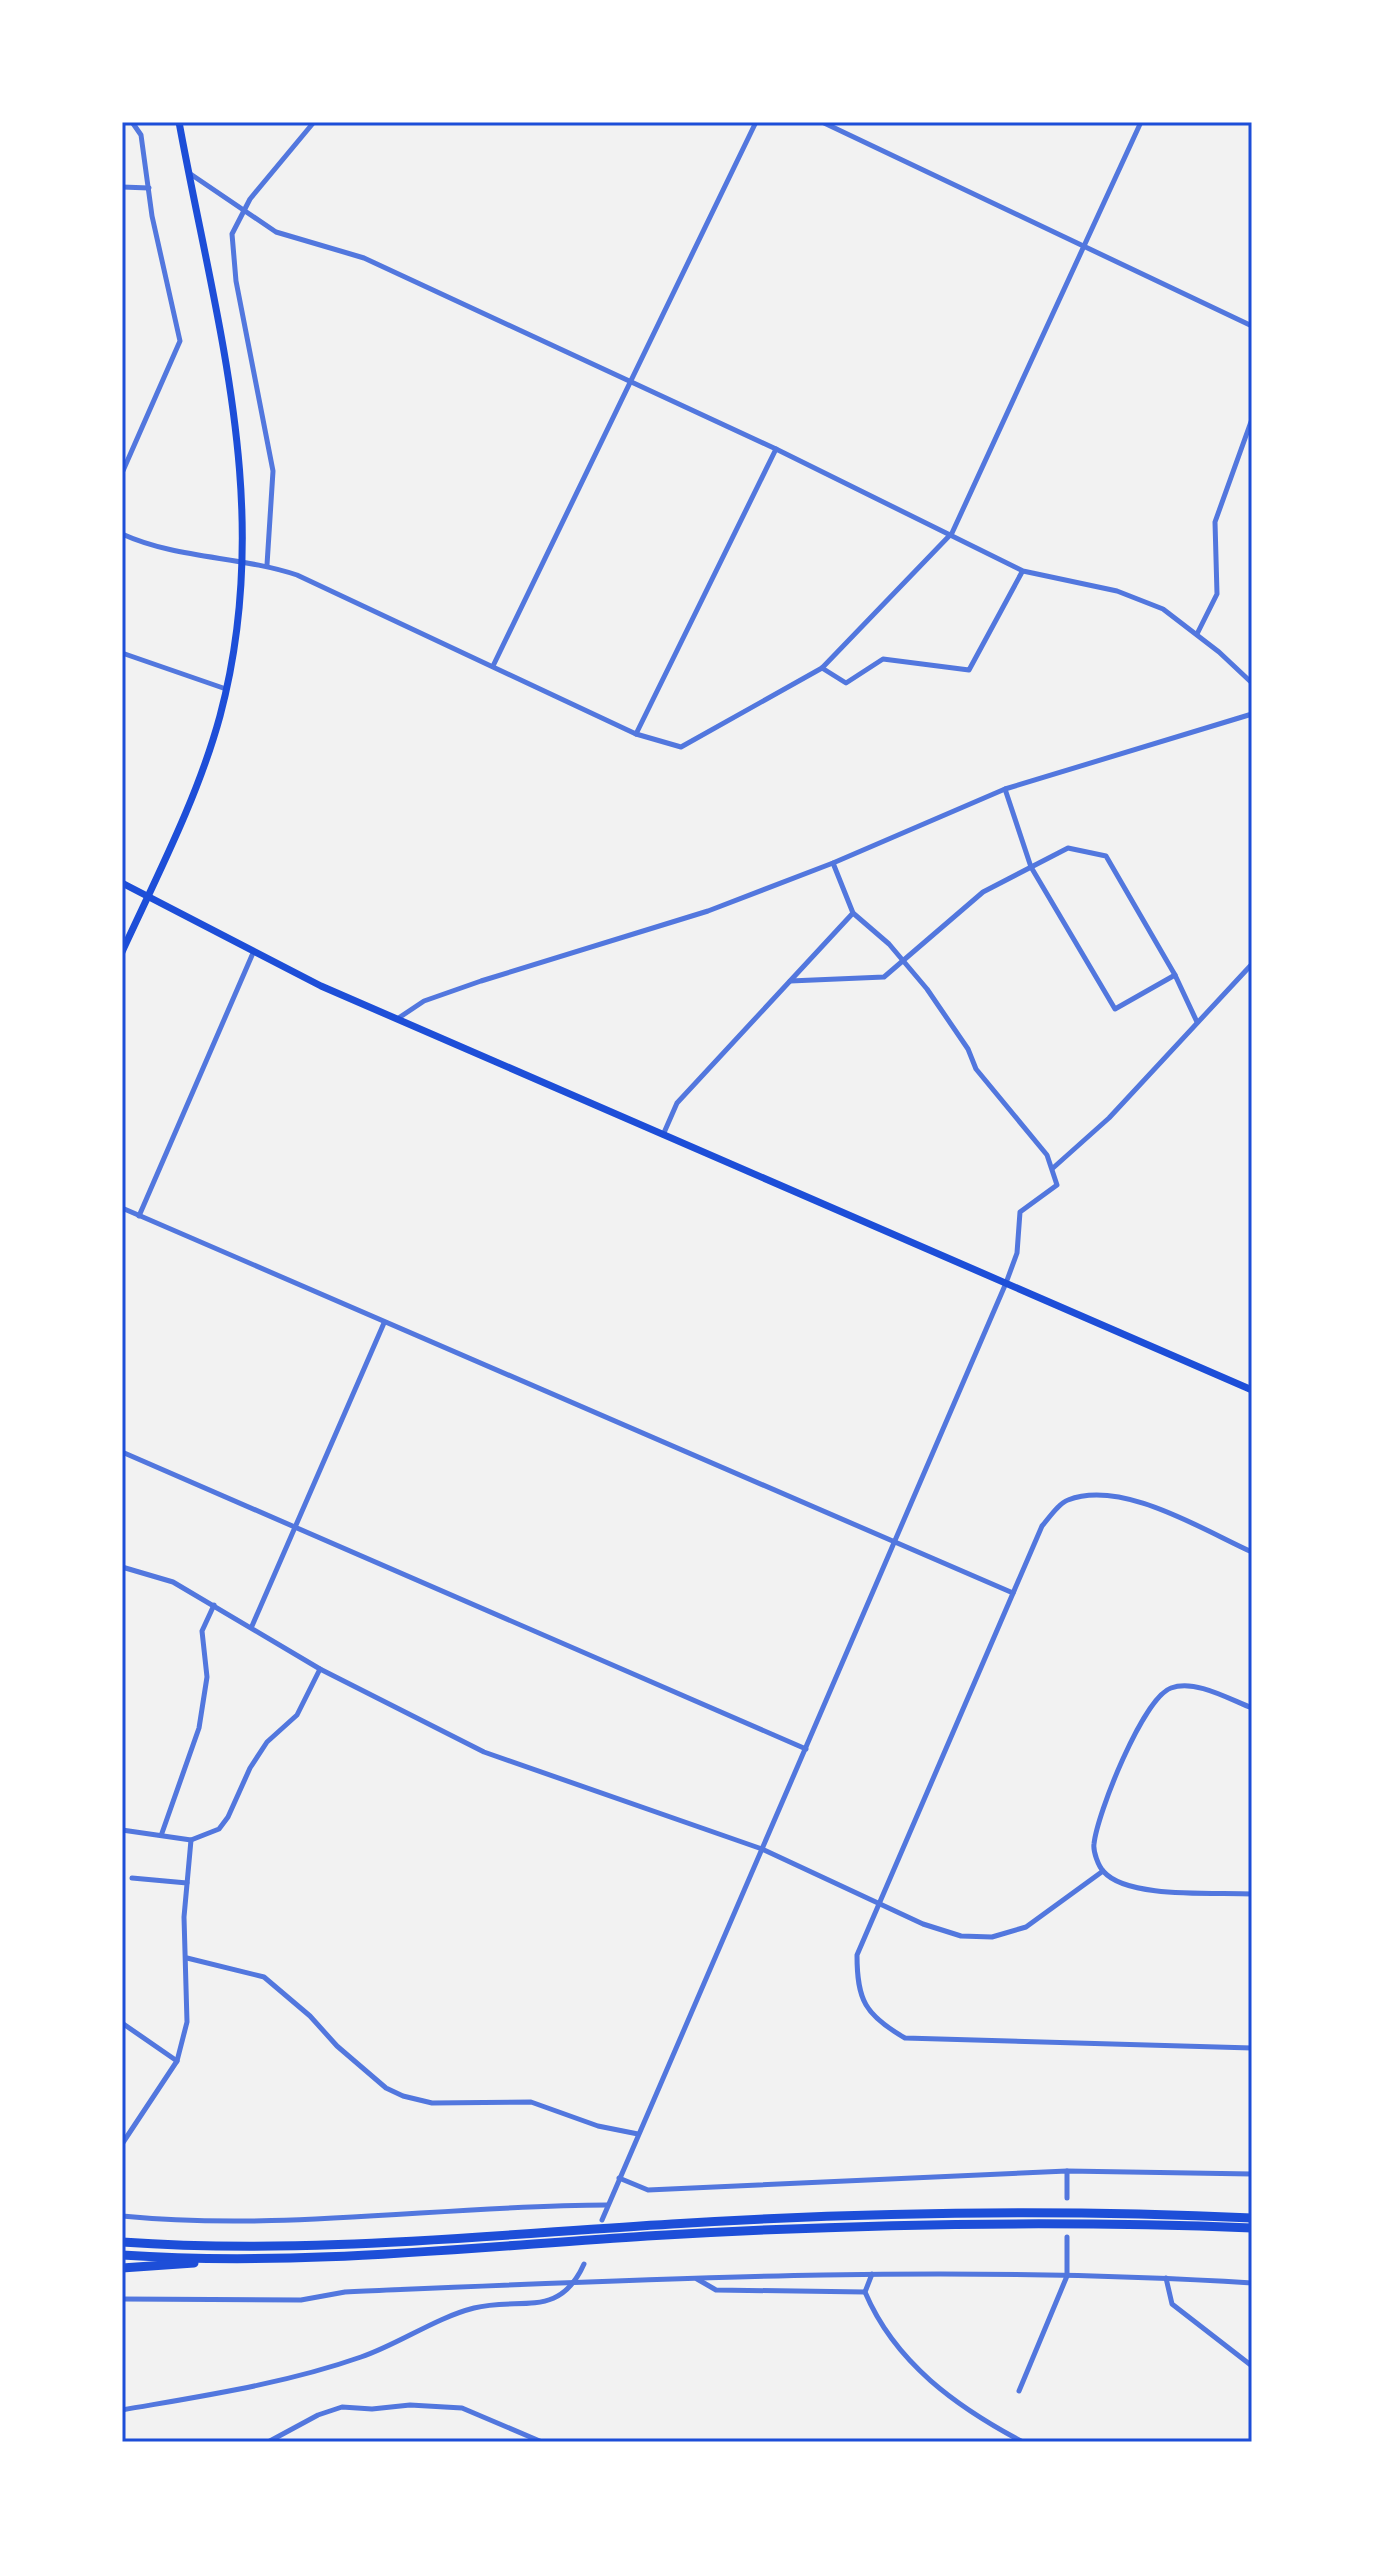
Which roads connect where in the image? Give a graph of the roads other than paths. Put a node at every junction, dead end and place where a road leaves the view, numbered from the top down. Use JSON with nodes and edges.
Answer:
{"nodes":[{"id":1,"x":132,"y":122,"type":"edge"},
{"id":2,"x":179,"y":122,"type":"edge"},
{"id":3,"x":314,"y":122,"type":"edge"},
{"id":4,"x":756,"y":122,"type":"edge"},
{"id":5,"x":822,"y":122,"type":"edge"},
{"id":6,"x":1141,"y":122,"type":"edge"},
{"id":7,"x":188,"y":172,"type":"junction"},
{"id":8,"x":122,"y":187,"type":"edge"},
{"id":9,"x":149,"y":188,"type":"junction"},
{"id":10,"x":244,"y":213,"type":"junction"},
{"id":11,"x":1084,"y":247,"type":"junction"},
{"id":12,"x":1252,"y":326,"type":"edge"},
{"id":13,"x":629,"y":382,"type":"junction"},
{"id":14,"x":1252,"y":419,"type":"edge"},
{"id":15,"x":776,"y":449,"type":"junction"},
{"id":16,"x":122,"y":473,"type":"edge"},
{"id":17,"x":952,"y":533,"type":"junction"},
{"id":18,"x":122,"y":534,"type":"edge"},
{"id":19,"x":243,"y":562,"type":"junction"},
{"id":20,"x":267,"y":565,"type":"junction"},
{"id":21,"x":1023,"y":571,"type":"junction"},
{"id":22,"x":1197,"y":634,"type":"junction"},
{"id":23,"x":122,"y":653,"type":"edge"},
{"id":24,"x":493,"y":666,"type":"junction"},
{"id":25,"x":822,"y":668,"type":"junction"},
{"id":26,"x":1252,"y":683,"type":"edge"},
{"id":27,"x":226,"y":689,"type":"junction"},
{"id":28,"x":1252,"y":714,"type":"edge"},
{"id":29,"x":636,"y":734,"type":"junction"},
{"id":30,"x":1005,"y":789,"type":"junction"},
{"id":31,"x":833,"y":863,"type":"junction"},
{"id":32,"x":1031,"y":867,"type":"junction"},
{"id":33,"x":122,"y":883,"type":"edge"},
{"id":34,"x":148,"y":896,"type":"junction"},
{"id":35,"x":853,"y":913,"type":"junction"},
{"id":36,"x":122,"y":952,"type":"edge"},
{"id":37,"x":253,"y":953,"type":"junction"},
{"id":38,"x":902,"y":959,"type":"junction"},
{"id":39,"x":1252,"y":964,"type":"edge"},
{"id":40,"x":1175,"y":975,"type":"junction"},
{"id":41,"x":790,"y":981,"type":"junction"},
{"id":42,"x":396,"y":1019,"type":"junction"},
{"id":43,"x":1197,"y":1022,"type":"junction"},
{"id":44,"x":663,"y":1135,"type":"junction"},
{"id":45,"x":1053,"y":1168,"type":"junction"},
{"id":46,"x":122,"y":1208,"type":"edge"},
{"id":47,"x":139,"y":1216,"type":"junction"},
{"id":48,"x":1006,"y":1283,"type":"junction"},
{"id":49,"x":385,"y":1322,"type":"junction"},
{"id":50,"x":1252,"y":1390,"type":"edge"},
{"id":51,"x":122,"y":1452,"type":"edge"},
{"id":52,"x":296,"y":1527,"type":"junction"},
{"id":53,"x":894,"y":1542,"type":"junction"},
{"id":54,"x":1252,"y":1552,"type":"edge"},
{"id":55,"x":122,"y":1567,"type":"edge"},
{"id":56,"x":1013,"y":1593,"type":"junction"},
{"id":57,"x":214,"y":1605,"type":"junction"},
{"id":58,"x":252,"y":1626,"type":"junction"},
{"id":59,"x":320,"y":1669,"type":"junction"},
{"id":60,"x":1252,"y":1708,"type":"edge"},
{"id":61,"x":806,"y":1749,"type":"junction"},
{"id":62,"x":122,"y":1830,"type":"edge"},
{"id":63,"x":162,"y":1833,"type":"junction"},
{"id":64,"x":191,"y":1840,"type":"junction"},
{"id":65,"x":762,"y":1849,"type":"junction"},
{"id":66,"x":1103,"y":1871,"type":"junction"},
{"id":67,"x":132,"y":1878,"type":"dead end"},
{"id":68,"x":187,"y":1883,"type":"junction"},
{"id":69,"x":1252,"y":1894,"type":"edge"},
{"id":70,"x":876,"y":1905,"type":"junction"},
{"id":71,"x":187,"y":1958,"type":"junction"},
{"id":72,"x":122,"y":2023,"type":"edge"},
{"id":73,"x":1252,"y":2048,"type":"edge"},
{"id":74,"x":177,"y":2061,"type":"junction"},
{"id":75,"x":638,"y":2134,"type":"junction"},
{"id":76,"x":122,"y":2144,"type":"edge"},
{"id":77,"x":1067,"y":2171,"type":"junction"},
{"id":78,"x":1252,"y":2174,"type":"edge"},
{"id":79,"x":619,"y":2178,"type":"junction"},
{"id":80,"x":1067,"y":2198,"type":"dead end"},
{"id":81,"x":607,"y":2205,"type":"junction"},
{"id":82,"x":122,"y":2216,"type":"edge"},
{"id":83,"x":1252,"y":2218,"type":"edge"},
{"id":84,"x":602,"y":2220,"type":"dead end"},
{"id":85,"x":1252,"y":2228,"type":"edge"},
{"id":86,"x":1067,"y":2237,"type":"dead end"},
{"id":87,"x":122,"y":2242,"type":"edge"},
{"id":88,"x":122,"y":2255,"type":"edge"},
{"id":89,"x":245,"y":2259,"type":"junction"},
{"id":90,"x":584,"y":2264,"type":"dead end"},
{"id":91,"x":122,"y":2268,"type":"edge"},
{"id":92,"x":872,"y":2274,"type":"junction"},
{"id":93,"x":1067,"y":2276,"type":"junction"},
{"id":94,"x":694,"y":2278,"type":"junction"},
{"id":95,"x":1166,"y":2278,"type":"junction"},
{"id":96,"x":576,"y":2282,"type":"junction"},
{"id":97,"x":1252,"y":2283,"type":"edge"},
{"id":98,"x":865,"y":2292,"type":"junction"},
{"id":99,"x":122,"y":2299,"type":"edge"},
{"id":100,"x":1252,"y":2366,"type":"edge"},
{"id":101,"x":1019,"y":2391,"type":"dead end"},
{"id":102,"x":122,"y":2410,"type":"edge"},
{"id":103,"x":268,"y":2442,"type":"edge"},
{"id":104,"x":542,"y":2442,"type":"edge"},
{"id":105,"x":1023,"y":2442,"type":"edge"}],
"edges":[{"from":1,"to":9,"type":"street"},
{"from":2,"to":7,"type":"main road"},
{"from":3,"to":10,"type":"street"},
{"from":4,"to":13,"type":"street"},
{"from":5,"to":11,"type":"street"},
{"from":6,"to":11,"type":"street"},
{"from":7,"to":10,"type":"street"},
{"from":7,"to":19,"type":"main road"},
{"from":8,"to":9,"type":"street"},
{"from":9,"to":16,"type":"street"},
{"from":10,"to":13,"type":"street"},
{"from":10,"to":20,"type":"street"},
{"from":11,"to":12,"type":"street"},
{"from":11,"to":17,"type":"street"},
{"from":13,"to":15,"type":"street"},
{"from":13,"to":24,"type":"street"},
{"from":14,"to":22,"type":"street"},
{"from":15,"to":17,"type":"street"},
{"from":15,"to":29,"type":"street"},
{"from":17,"to":21,"type":"street"},
{"from":17,"to":25,"type":"street"},
{"from":18,"to":19,"type":"street"},
{"from":19,"to":20,"type":"street"},
{"from":19,"to":27,"type":"main road"},
{"from":20,"to":24,"type":"street"},
{"from":21,"to":22,"type":"street"},
{"from":21,"to":25,"type":"street"},
{"from":22,"to":26,"type":"street"},
{"from":23,"to":27,"type":"street"},
{"from":24,"to":29,"type":"street"},
{"from":25,"to":29,"type":"street"},
{"from":27,"to":34,"type":"main road"},
{"from":28,"to":30,"type":"street"},
{"from":30,"to":31,"type":"street"},
{"from":30,"to":32,"type":"street"},
{"from":31,"to":35,"type":"street"},
{"from":31,"to":42,"type":"street"},
{"from":32,"to":38,"type":"street"},
{"from":32,"to":40,"type":"street"},
{"from":32,"to":40,"type":"street"},
{"from":33,"to":34,"type":"main road"},
{"from":34,"to":36,"type":"main road"},
{"from":34,"to":37,"type":"main road"},
{"from":35,"to":38,"type":"street"},
{"from":35,"to":41,"type":"street"},
{"from":37,"to":42,"type":"main road"},
{"from":37,"to":47,"type":"street"},
{"from":38,"to":41,"type":"street"},
{"from":38,"to":45,"type":"street"},
{"from":39,"to":43,"type":"street"},
{"from":40,"to":43,"type":"street"},
{"from":41,"to":44,"type":"street"},
{"from":42,"to":44,"type":"main road"},
{"from":43,"to":45,"type":"street"},
{"from":44,"to":48,"type":"main road"},
{"from":45,"to":48,"type":"street"},
{"from":46,"to":47,"type":"street"},
{"from":47,"to":49,"type":"street"},
{"from":48,"to":50,"type":"main road"},
{"from":48,"to":53,"type":"street"},
{"from":49,"to":52,"type":"street"},
{"from":49,"to":53,"type":"street"},
{"from":51,"to":52,"type":"street"},
{"from":52,"to":58,"type":"street"},
{"from":52,"to":61,"type":"street"},
{"from":53,"to":56,"type":"street"},
{"from":53,"to":61,"type":"street"},
{"from":54,"to":56,"type":"street"},
{"from":55,"to":57,"type":"street"},
{"from":56,"to":70,"type":"street"},
{"from":57,"to":58,"type":"street"},
{"from":57,"to":63,"type":"street"},
{"from":58,"to":59,"type":"street"},
{"from":59,"to":64,"type":"street"},
{"from":59,"to":65,"type":"street"},
{"from":60,"to":66,"type":"street"},
{"from":61,"to":65,"type":"street"},
{"from":62,"to":63,"type":"street"},
{"from":63,"to":64,"type":"street"},
{"from":64,"to":68,"type":"street"},
{"from":65,"to":70,"type":"street"},
{"from":65,"to":75,"type":"street"},
{"from":66,"to":69,"type":"street"},
{"from":66,"to":70,"type":"street"},
{"from":67,"to":68,"type":"street"},
{"from":68,"to":71,"type":"street"},
{"from":70,"to":73,"type":"street"},
{"from":71,"to":74,"type":"street"},
{"from":71,"to":75,"type":"street"},
{"from":72,"to":74,"type":"street"},
{"from":74,"to":76,"type":"street"},
{"from":75,"to":79,"type":"street"},
{"from":77,"to":78,"type":"street"},
{"from":77,"to":79,"type":"street"},
{"from":77,"to":80,"type":"street"},
{"from":79,"to":81,"type":"street"},
{"from":81,"to":82,"type":"street"},
{"from":81,"to":84,"type":"street"},
{"from":83,"to":87,"type":"highway"},
{"from":85,"to":89,"type":"highway"},
{"from":86,"to":93,"type":"street"},
{"from":88,"to":89,"type":"highway"},
{"from":89,"to":91,"type":"highway"},
{"from":90,"to":96,"type":"street"},
{"from":92,"to":93,"type":"street"},
{"from":92,"to":94,"type":"street"},
{"from":92,"to":98,"type":"street"},
{"from":93,"to":95,"type":"street"},
{"from":93,"to":101,"type":"street"},
{"from":94,"to":96,"type":"street"},
{"from":94,"to":98,"type":"street"},
{"from":95,"to":97,"type":"street"},
{"from":95,"to":100,"type":"street"},
{"from":96,"to":99,"type":"street"},
{"from":96,"to":102,"type":"street"},
{"from":98,"to":105,"type":"street"},
{"from":103,"to":104,"type":"street"}]}
